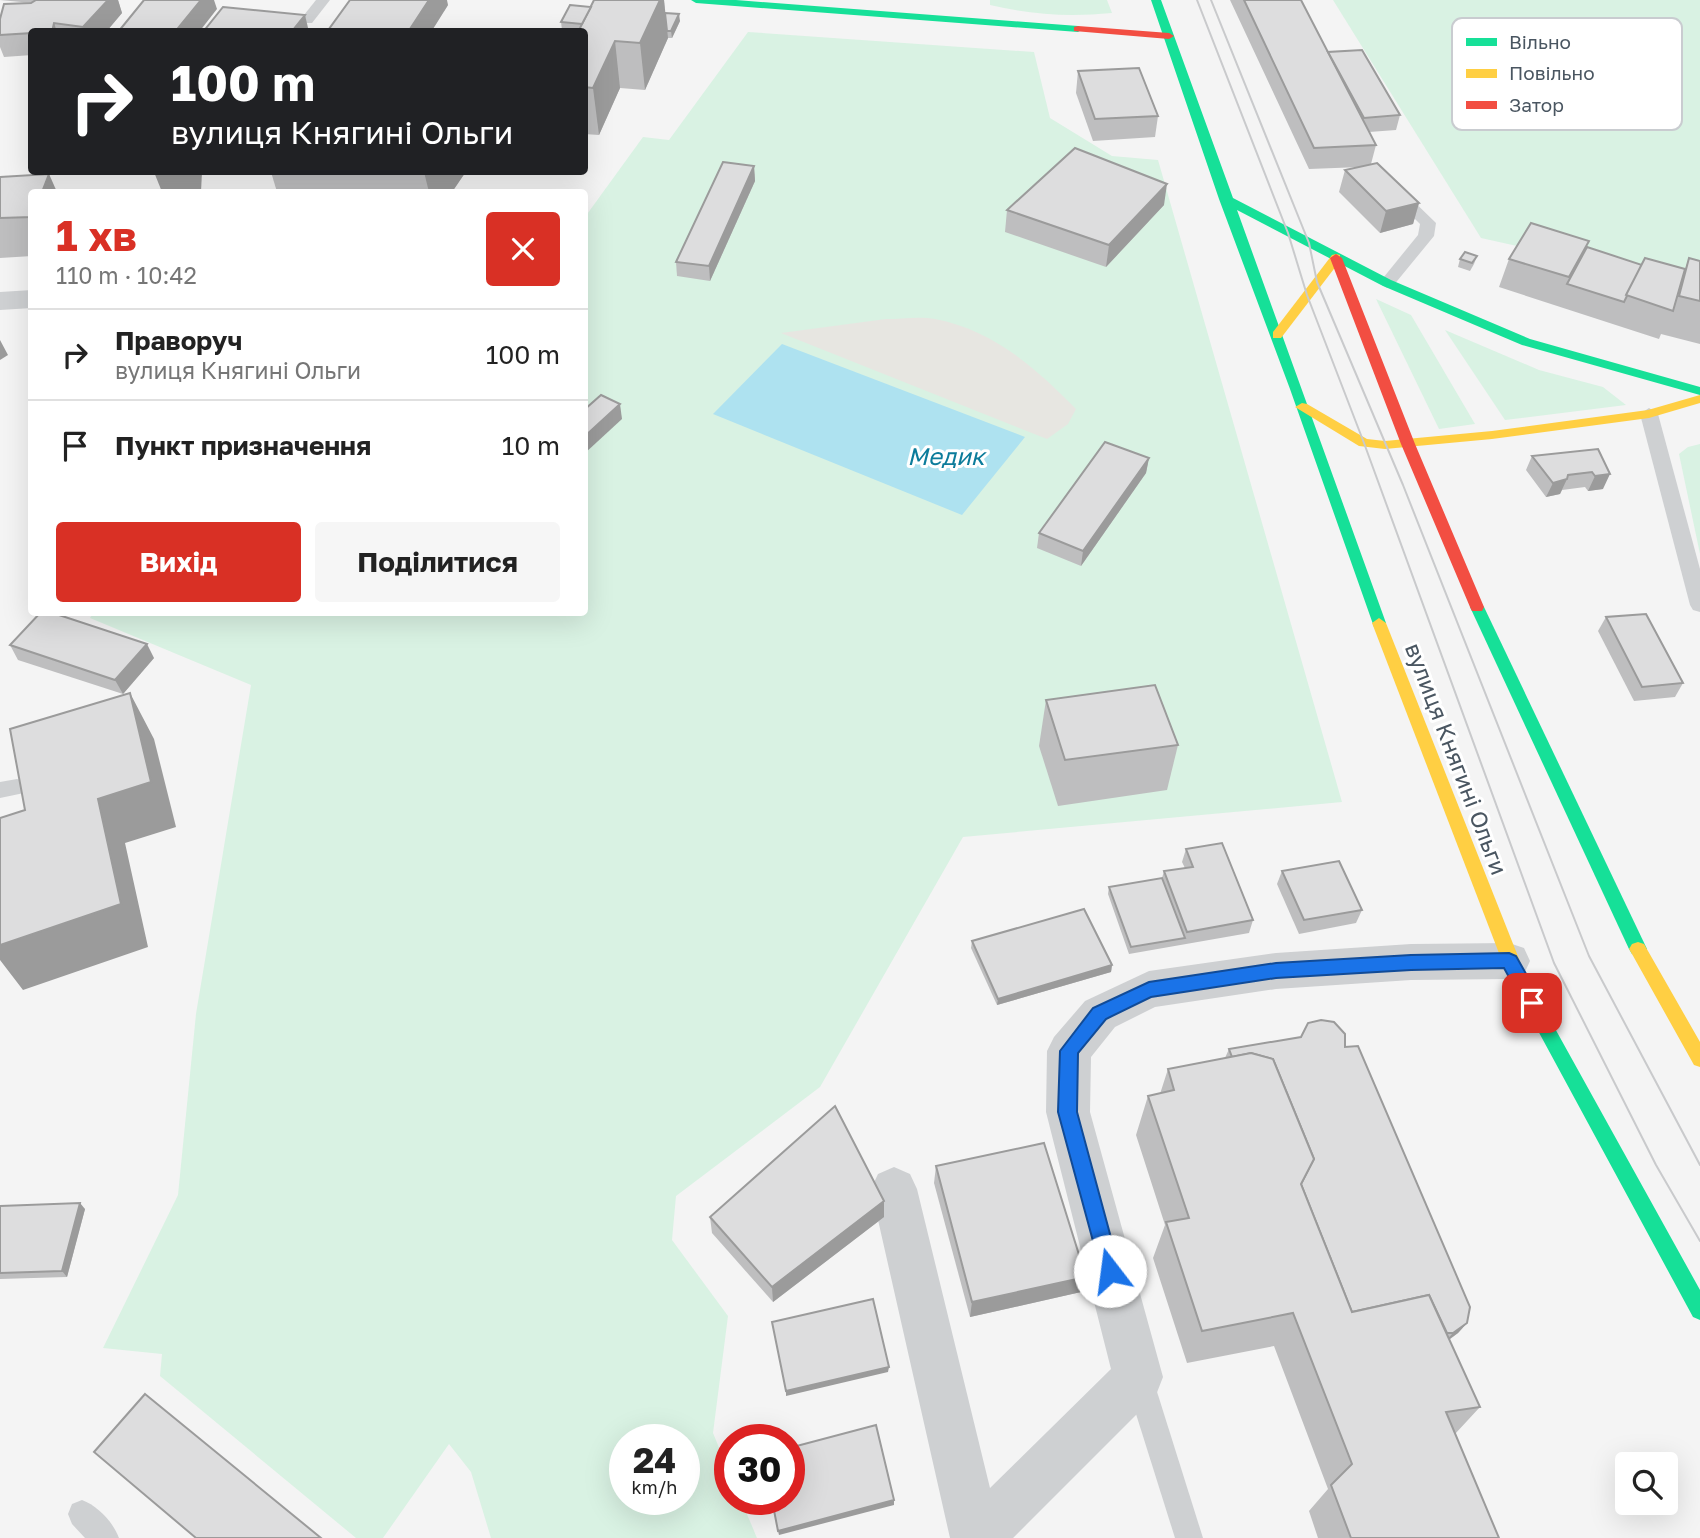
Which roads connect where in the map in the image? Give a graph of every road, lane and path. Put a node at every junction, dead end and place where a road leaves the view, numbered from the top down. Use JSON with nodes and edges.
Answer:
{"nodes":[{"id":1,"x":323,"y":0,"type":"edge"},
{"id":2,"x":696,"y":0,"type":"edge"},
{"id":3,"x":1156,"y":0,"type":"edge"},
{"id":4,"x":834,"y":5,"type":"edge"},
{"id":5,"x":307,"y":20,"type":"dead end"},
{"id":6,"x":1169,"y":36,"type":"junction"},
{"id":7,"x":1385,"y":182,"type":"edge"},
{"id":8,"x":1225,"y":199,"type":"junction"},
{"id":9,"x":1336,"y":258,"type":"junction"},
{"id":10,"x":1387,"y":283,"type":"junction"},
{"id":11,"x":28,"y":299,"type":"edge"},
{"id":12,"x":0,"y":301,"type":"edge"},
{"id":13,"x":1277,"y":335,"type":"junction"},
{"id":14,"x":1700,"y":391,"type":"edge"},
{"id":15,"x":1700,"y":399,"type":"edge"},
{"id":16,"x":1303,"y":407,"type":"junction"},
{"id":17,"x":1649,"y":414,"type":"junction"},
{"id":18,"x":1408,"y":444,"type":"junction"},
{"id":19,"x":1700,"y":605,"type":"edge"},
{"id":20,"x":1509,"y":961,"type":"junction"},
{"id":21,"x":1700,"y":1059,"type":"edge"},
{"id":22,"x":894,"y":1189,"type":"dead end"},
{"id":23,"x":1700,"y":1310,"type":"edge"},
{"id":24,"x":1138,"y":1377,"type":"junction"},
{"id":25,"x":82,"y":1514,"type":"dead end"},
{"id":26,"x":106,"y":1538,"type":"edge"},
{"id":27,"x":976,"y":1538,"type":"edge"},
{"id":28,"x":1189,"y":1538,"type":"edge"}],
"edges":[{"from":1,"to":5,"type":"lane"},
{"from":2,"to":4,"type":"main road"},
{"from":3,"to":6,"type":"main road","name":"вулиця Княгині Ольги"},
{"from":4,"to":6,"type":"main road"},
{"from":6,"to":8,"type":"main road","name":"вулиця Княгині Ольги"},
{"from":7,"to":10,"type":"lane"},
{"from":8,"to":9,"type":"main road"},
{"from":8,"to":13,"type":"main road","name":"вулиця Княгині Ольги"},
{"from":9,"to":10,"type":"main road"},
{"from":9,"to":13,"type":"main road"},
{"from":9,"to":18,"type":"main road"},
{"from":10,"to":14,"type":"main road"},
{"from":11,"to":12,"type":"street"},
{"from":13,"to":16,"type":"main road","name":"вулиця Княгині Ольги"},
{"from":15,"to":17,"type":"main road"},
{"from":16,"to":18,"type":"main road"},
{"from":16,"to":20,"type":"main road","name":"вулиця Княгині Ольги"},
{"from":17,"to":18,"type":"main road"},
{"from":17,"to":19,"type":"lane"},
{"from":18,"to":21,"type":"main road"},
{"from":20,"to":23,"type":"main road","name":"вулиця Княгині Ольги"},
{"from":20,"to":24,"type":"street"},
{"from":22,"to":27,"type":"street"},
{"from":24,"to":27,"type":"street"},
{"from":24,"to":28,"type":"lane"},
{"from":25,"to":26,"type":"lane"}]}
